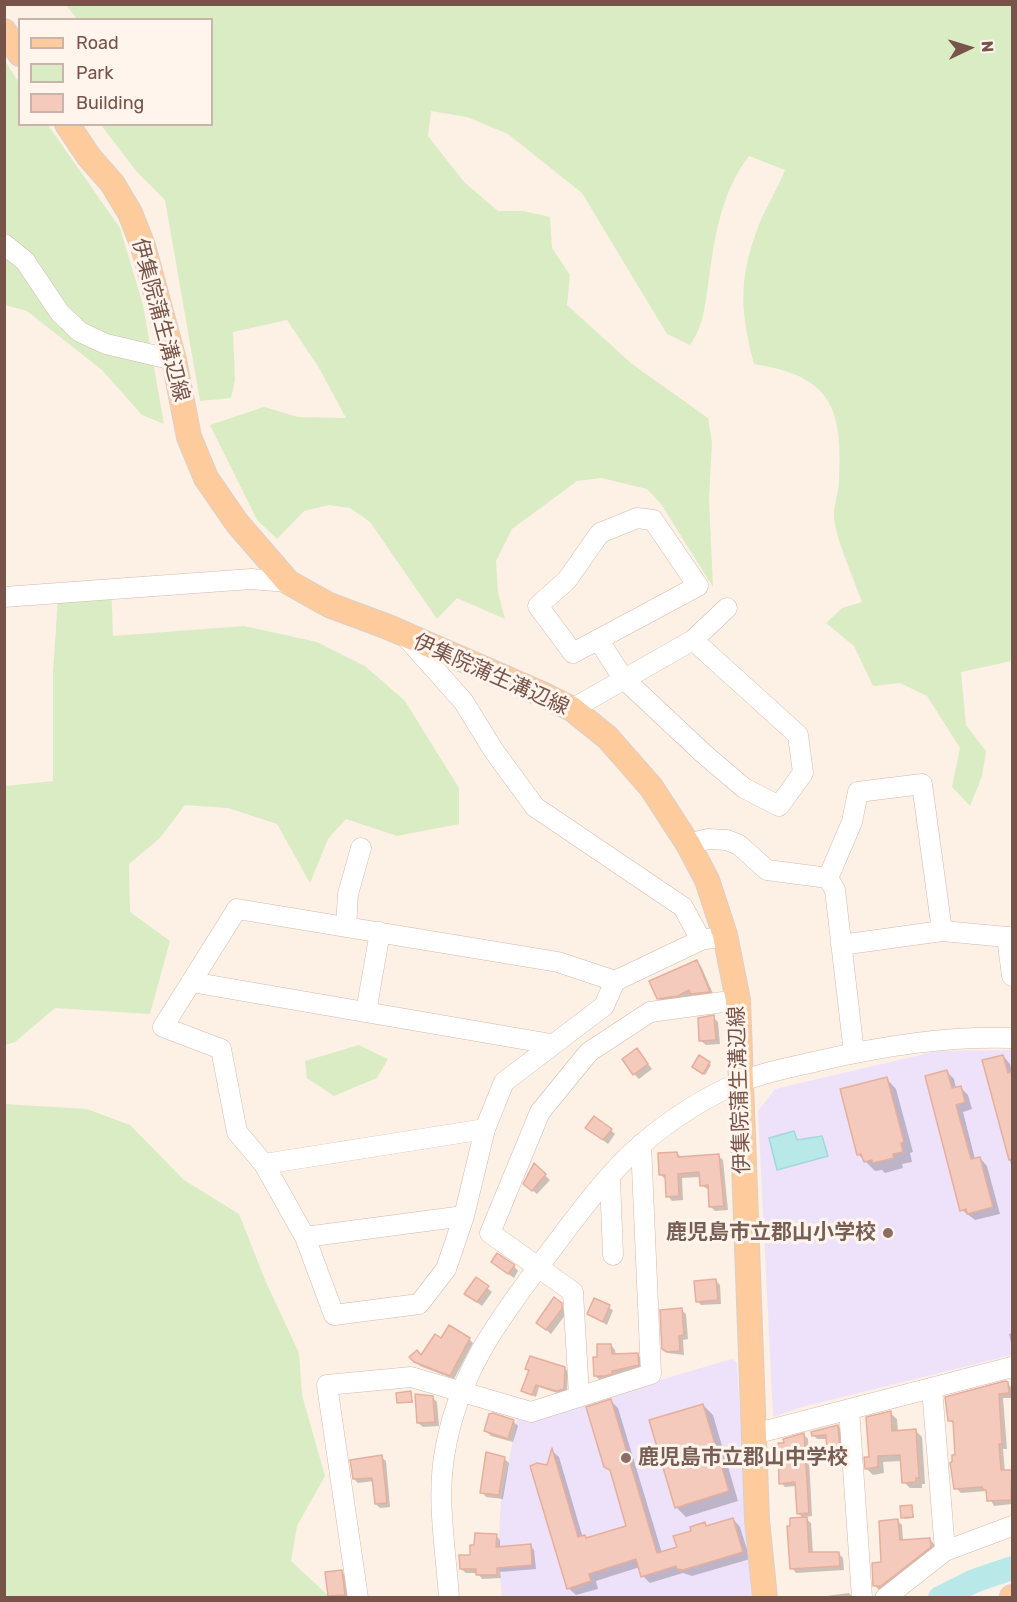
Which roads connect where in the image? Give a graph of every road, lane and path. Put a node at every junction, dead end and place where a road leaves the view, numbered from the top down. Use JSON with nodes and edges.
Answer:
{"nodes":[{"id":1,"x":4,"y":31,"type":"edge"},
{"id":2,"x":18,"y":51,"type":"edge"},
{"id":3,"x":68,"y":126,"type":"edge"},
{"id":4,"x":4,"y":244,"type":"edge"},
{"id":5,"x":174,"y":360,"type":"junction"},
{"id":6,"x":288,"y":582,"type":"junction"},
{"id":7,"x":4,"y":597,"type":"edge"},
{"id":8,"x":727,"y":608,"type":"dead end"},
{"id":9,"x":406,"y":637,"type":"junction"},
{"id":10,"x":693,"y":640,"type":"junction"},
{"id":11,"x":599,"y":641,"type":"junction"},
{"id":12,"x":622,"y":678,"type":"junction"},
{"id":13,"x":572,"y":709,"type":"junction"},
{"id":14,"x":688,"y":844,"type":"junction"},
{"id":15,"x":361,"y":848,"type":"dead end"},
{"id":16,"x":828,"y":878,"type":"junction"},
{"id":17,"x":346,"y":927,"type":"junction"},
{"id":18,"x":942,"y":931,"type":"junction"},
{"id":19,"x":380,"y":932,"type":"junction"},
{"id":20,"x":725,"y":935,"type":"junction"},
{"id":21,"x":1010,"y":937,"type":"edge"},
{"id":22,"x":701,"y":940,"type":"junction"},
{"id":23,"x":840,"y":945,"type":"junction"},
{"id":24,"x":1012,"y":976,"type":"edge"},
{"id":25,"x":615,"y":981,"type":"junction"},
{"id":26,"x":191,"y":982,"type":"junction"},
{"id":27,"x":738,"y":1000,"type":"junction"},
{"id":28,"x":366,"y":1012,"type":"junction"},
{"id":29,"x":1012,"y":1038,"type":"edge"},
{"id":30,"x":551,"y":1044,"type":"junction"},
{"id":31,"x":854,"y":1053,"type":"junction"},
{"id":32,"x":740,"y":1082,"type":"junction"},
{"id":33,"x":485,"y":1129,"type":"junction"},
{"id":34,"x":640,"y":1144,"type":"junction"},
{"id":35,"x":264,"y":1164,"type":"junction"},
{"id":36,"x":610,"y":1179,"type":"junction"},
{"id":37,"x":464,"y":1216,"type":"junction"},
{"id":38,"x":305,"y":1237,"type":"junction"},
{"id":39,"x":613,"y":1255,"type":"dead end"},
{"id":40,"x":537,"y":1269,"type":"junction"},
{"id":41,"x":1012,"y":1367,"type":"edge"},
{"id":42,"x":932,"y":1388,"type":"junction"},
{"id":43,"x":460,"y":1391,"type":"junction"},
{"id":44,"x":579,"y":1395,"type":"junction"},
{"id":45,"x":849,"y":1408,"type":"junction"},
{"id":46,"x":754,"y":1434,"type":"junction"},
{"id":47,"x":1012,"y":1526,"type":"edge"},
{"id":48,"x":945,"y":1551,"type":"junction"},
{"id":49,"x":358,"y":1598,"type":"edge"},
{"id":50,"x":449,"y":1598,"type":"edge"},
{"id":51,"x":765,"y":1598,"type":"edge"},
{"id":52,"x":862,"y":1598,"type":"edge"},
{"id":53,"x":885,"y":1598,"type":"edge"}],
"edges":[{"from":1,"to":2,"type":"main road"},
{"from":3,"to":5,"type":"main road","name":"伊集院蒲生溝辺線"},
{"from":4,"to":5,"type":"street"},
{"from":5,"to":6,"type":"main road","name":"伊集院蒲生溝辺線"},
{"from":6,"to":7,"type":"street"},
{"from":6,"to":9,"type":"main road","name":"伊集院蒲生溝辺線"},
{"from":8,"to":10,"type":"street"},
{"from":9,"to":13,"type":"main road","name":"伊集院蒲生溝辺線"},
{"from":9,"to":22,"type":"street"},
{"from":10,"to":12,"type":"street"},
{"from":10,"to":12,"type":"street"},
{"from":11,"to":11,"type":"street"},
{"from":11,"to":12,"type":"street"},
{"from":12,"to":13,"type":"street"},
{"from":13,"to":14,"type":"main road","name":"伊集院蒲生溝辺線"},
{"from":14,"to":16,"type":"street"},
{"from":14,"to":20,"type":"main road","name":"伊集院蒲生溝辺線"},
{"from":15,"to":17,"type":"street"},
{"from":16,"to":18,"type":"street"},
{"from":16,"to":23,"type":"street"},
{"from":17,"to":19,"type":"street"},
{"from":17,"to":26,"type":"street"},
{"from":18,"to":21,"type":"street"},
{"from":18,"to":23,"type":"street"},
{"from":19,"to":25,"type":"street"},
{"from":19,"to":28,"type":"street"},
{"from":20,"to":22,"type":"street"},
{"from":20,"to":27,"type":"main road","name":"伊集院蒲生溝辺線"},
{"from":21,"to":24,"type":"street"},
{"from":22,"to":25,"type":"street"},
{"from":23,"to":31,"type":"street"},
{"from":25,"to":30,"type":"street"},
{"from":26,"to":28,"type":"street"},
{"from":26,"to":35,"type":"street"},
{"from":27,"to":32,"type":"main road","name":"伊集院蒲生溝辺線"},
{"from":27,"to":40,"type":"street"},
{"from":28,"to":30,"type":"street"},
{"from":29,"to":31,"type":"street"},
{"from":30,"to":33,"type":"street"},
{"from":31,"to":32,"type":"street"},
{"from":32,"to":34,"type":"street"},
{"from":32,"to":46,"type":"main road","name":"伊集院蒲生溝辺線"},
{"from":33,"to":35,"type":"street"},
{"from":33,"to":37,"type":"street"},
{"from":34,"to":36,"type":"street"},
{"from":34,"to":44,"type":"street"},
{"from":35,"to":38,"type":"street"},
{"from":36,"to":39,"type":"street"},
{"from":36,"to":40,"type":"street"},
{"from":37,"to":38,"type":"street"},
{"from":37,"to":38,"type":"street"},
{"from":40,"to":43,"type":"street"},
{"from":40,"to":44,"type":"street"},
{"from":41,"to":42,"type":"street"},
{"from":42,"to":45,"type":"street"},
{"from":42,"to":48,"type":"street"},
{"from":43,"to":44,"type":"street"},
{"from":43,"to":49,"type":"street"},
{"from":43,"to":50,"type":"street"},
{"from":45,"to":46,"type":"street"},
{"from":45,"to":52,"type":"street"},
{"from":46,"to":51,"type":"main road","name":"伊集院蒲生溝辺線"},
{"from":47,"to":48,"type":"street"},
{"from":48,"to":53,"type":"street"}]}
